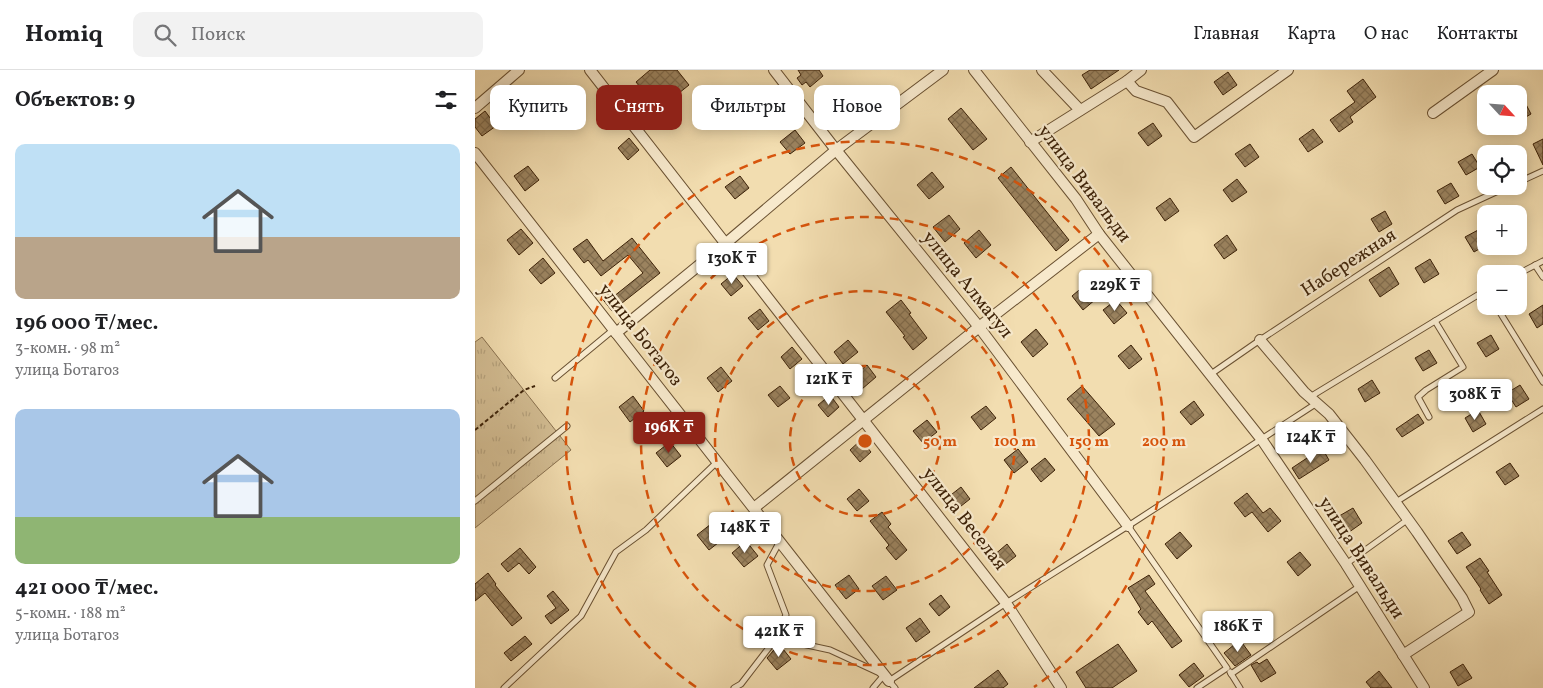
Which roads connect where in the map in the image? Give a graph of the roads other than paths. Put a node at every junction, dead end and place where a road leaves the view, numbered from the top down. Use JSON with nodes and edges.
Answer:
{"nodes":[{"id":1,"x":519,"y":70,"type":"edge"},
{"id":2,"x":591,"y":70,"type":"edge"},
{"id":3,"x":773,"y":70,"type":"edge"},
{"id":4,"x":943,"y":70,"type":"edge"},
{"id":5,"x":974,"y":70,"type":"edge"},
{"id":6,"x":1042,"y":70,"type":"edge"},
{"id":7,"x":1141,"y":70,"type":"edge"},
{"id":8,"x":1288,"y":70,"type":"edge"},
{"id":9,"x":1493,"y":70,"type":"edge"},
{"id":10,"x":1127,"y":81,"type":"junction"},
{"id":11,"x":475,"y":108,"type":"edge"},
{"id":12,"x":1080,"y":110,"type":"junction"},
{"id":13,"x":1433,"y":113,"type":"dead end"},
{"id":14,"x":1030,"y":142,"type":"junction"},
{"id":15,"x":836,"y":150,"type":"junction"},
{"id":16,"x":475,"y":153,"type":"edge"},
{"id":17,"x":1543,"y":171,"type":"edge"},
{"id":18,"x":1527,"y":178,"type":"edge"},
{"id":19,"x":1490,"y":195,"type":"edge"},
{"id":20,"x":1099,"y":234,"type":"junction"},
{"id":21,"x":725,"y":244,"type":"junction"},
{"id":22,"x":1543,"y":261,"type":"edge"},
{"id":23,"x":1535,"y":265,"type":"junction"},
{"id":24,"x":1527,"y":269,"type":"edge"},
{"id":25,"x":1543,"y":277,"type":"edge"},
{"id":26,"x":1477,"y":295,"type":"edge"},
{"id":27,"x":1502,"y":315,"type":"edge"},
{"id":28,"x":1435,"y":321,"type":"junction"},
{"id":29,"x":979,"y":327,"type":"junction"},
{"id":30,"x":614,"y":332,"type":"junction"},
{"id":31,"x":1259,"y":340,"type":"junction"},
{"id":32,"x":1211,"y":374,"type":"junction"},
{"id":33,"x":555,"y":378,"type":"dead end"},
{"id":34,"x":1543,"y":382,"type":"edge"},
{"id":35,"x":1313,"y":400,"type":"junction"},
{"id":36,"x":1543,"y":409,"type":"edge"},
{"id":37,"x":1429,"y":417,"type":"dead end"},
{"id":38,"x":864,"y":419,"type":"junction"},
{"id":39,"x":567,"y":426,"type":"dead end"},
{"id":40,"x":1262,"y":440,"type":"junction"},
{"id":41,"x":718,"y":462,"type":"junction"},
{"id":42,"x":475,"y":501,"type":"edge"},
{"id":43,"x":1395,"y":502,"type":"junction"},
{"id":44,"x":754,"y":508,"type":"junction"},
{"id":45,"x":1407,"y":520,"type":"junction"},
{"id":46,"x":1128,"y":526,"type":"junction"},
{"id":47,"x":780,"y":541,"type":"junction"},
{"id":48,"x":1346,"y":564,"type":"junction"},
{"id":49,"x":1360,"y":586,"type":"junction"},
{"id":50,"x":1006,"y":602,"type":"junction"},
{"id":51,"x":775,"y":638,"type":"junction"},
{"id":52,"x":1403,"y":655,"type":"junction"},
{"id":53,"x":1227,"y":668,"type":"junction"},
{"id":54,"x":1231,"y":674,"type":"junction"},
{"id":55,"x":889,"y":681,"type":"edge"},
{"id":56,"x":504,"y":688,"type":"edge"},
{"id":57,"x":734,"y":688,"type":"edge"},
{"id":58,"x":873,"y":688,"type":"edge"},
{"id":59,"x":1061,"y":688,"type":"edge"},
{"id":60,"x":1197,"y":688,"type":"edge"},
{"id":61,"x":1240,"y":688,"type":"edge"},
{"id":62,"x":1424,"y":688,"type":"edge"}],
"edges":[{"from":1,"to":11,"type":"street"},
{"from":2,"to":21,"type":"street","name":"улица Веселая"},
{"from":3,"to":15,"type":"street","name":"улица Алмагул"},
{"from":4,"to":15,"type":"street"},
{"from":5,"to":14,"type":"street","name":"улица Вивальди"},
{"from":6,"to":12,"type":"street"},
{"from":7,"to":10,"type":"street"},
{"from":8,"to":10,"type":"street"},
{"from":9,"to":13,"type":"street"},
{"from":10,"to":12,"type":"street"},
{"from":12,"to":14,"type":"street"},
{"from":14,"to":20,"type":"street","name":"улица Вивальди"},
{"from":15,"to":21,"type":"street"},
{"from":15,"to":29,"type":"street","name":"улица Алмагул"},
{"from":16,"to":30,"type":"street","name":"улица Ботагоз"},
{"from":17,"to":18,"type":"lane"},
{"from":19,"to":31,"type":"lane","name":"Набережная"},
{"from":20,"to":29,"type":"street"},
{"from":20,"to":32,"type":"street","name":"улица Вивальди"},
{"from":21,"to":30,"type":"street"},
{"from":21,"to":38,"type":"street","name":"улица Веселая"},
{"from":22,"to":23,"type":"lane"},
{"from":23,"to":24,"type":"lane"},
{"from":23,"to":25,"type":"lane"},
{"from":26,"to":28,"type":"lane"},
{"from":27,"to":34,"type":"lane"},
{"from":28,"to":35,"type":"lane"},
{"from":28,"to":37,"type":"lane"},
{"from":29,"to":38,"type":"street"},
{"from":29,"to":46,"type":"street","name":"улица Алмагул"},
{"from":30,"to":33,"type":"lane"},
{"from":30,"to":41,"type":"street","name":"улица Ботагоз"},
{"from":31,"to":32,"type":"lane","name":"Набережная"},
{"from":31,"to":35,"type":"street"},
{"from":32,"to":40,"type":"street","name":"улица Вивальди"},
{"from":35,"to":40,"type":"lane"},
{"from":35,"to":43,"type":"street"},
{"from":36,"to":43,"type":"lane"},
{"from":38,"to":44,"type":"street"},
{"from":38,"to":50,"type":"street","name":"улица Веселая"},
{"from":39,"to":42,"type":"lane"},
{"from":40,"to":46,"type":"lane"},
{"from":40,"to":48,"type":"street","name":"улица Вивальди"},
{"from":41,"to":44,"type":"street","name":"улица Ботагоз"},
{"from":41,"to":56,"type":"lane"},
{"from":43,"to":45,"type":"street"},
{"from":44,"to":47,"type":"street","name":"улица Ботагоз"},
{"from":45,"to":48,"type":"lane"},
{"from":45,"to":52,"type":"street"},
{"from":46,"to":50,"type":"lane"},
{"from":46,"to":53,"type":"lane"},
{"from":47,"to":51,"type":"lane"},
{"from":47,"to":55,"type":"street","name":"улица Ботагоз"},
{"from":48,"to":49,"type":"street","name":"улица Вивальди"},
{"from":49,"to":52,"type":"street","name":"улица Вивальди"},
{"from":49,"to":54,"type":"lane"},
{"from":50,"to":55,"type":"lane"},
{"from":50,"to":59,"type":"street","name":"улица Веселая"},
{"from":51,"to":55,"type":"lane"},
{"from":51,"to":57,"type":"lane"},
{"from":52,"to":62,"type":"street","name":"улица Вивальди"},
{"from":53,"to":54,"type":"lane"},
{"from":53,"to":60,"type":"lane"},
{"from":54,"to":61,"type":"lane"},
{"from":55,"to":58,"type":"lane"}]}
